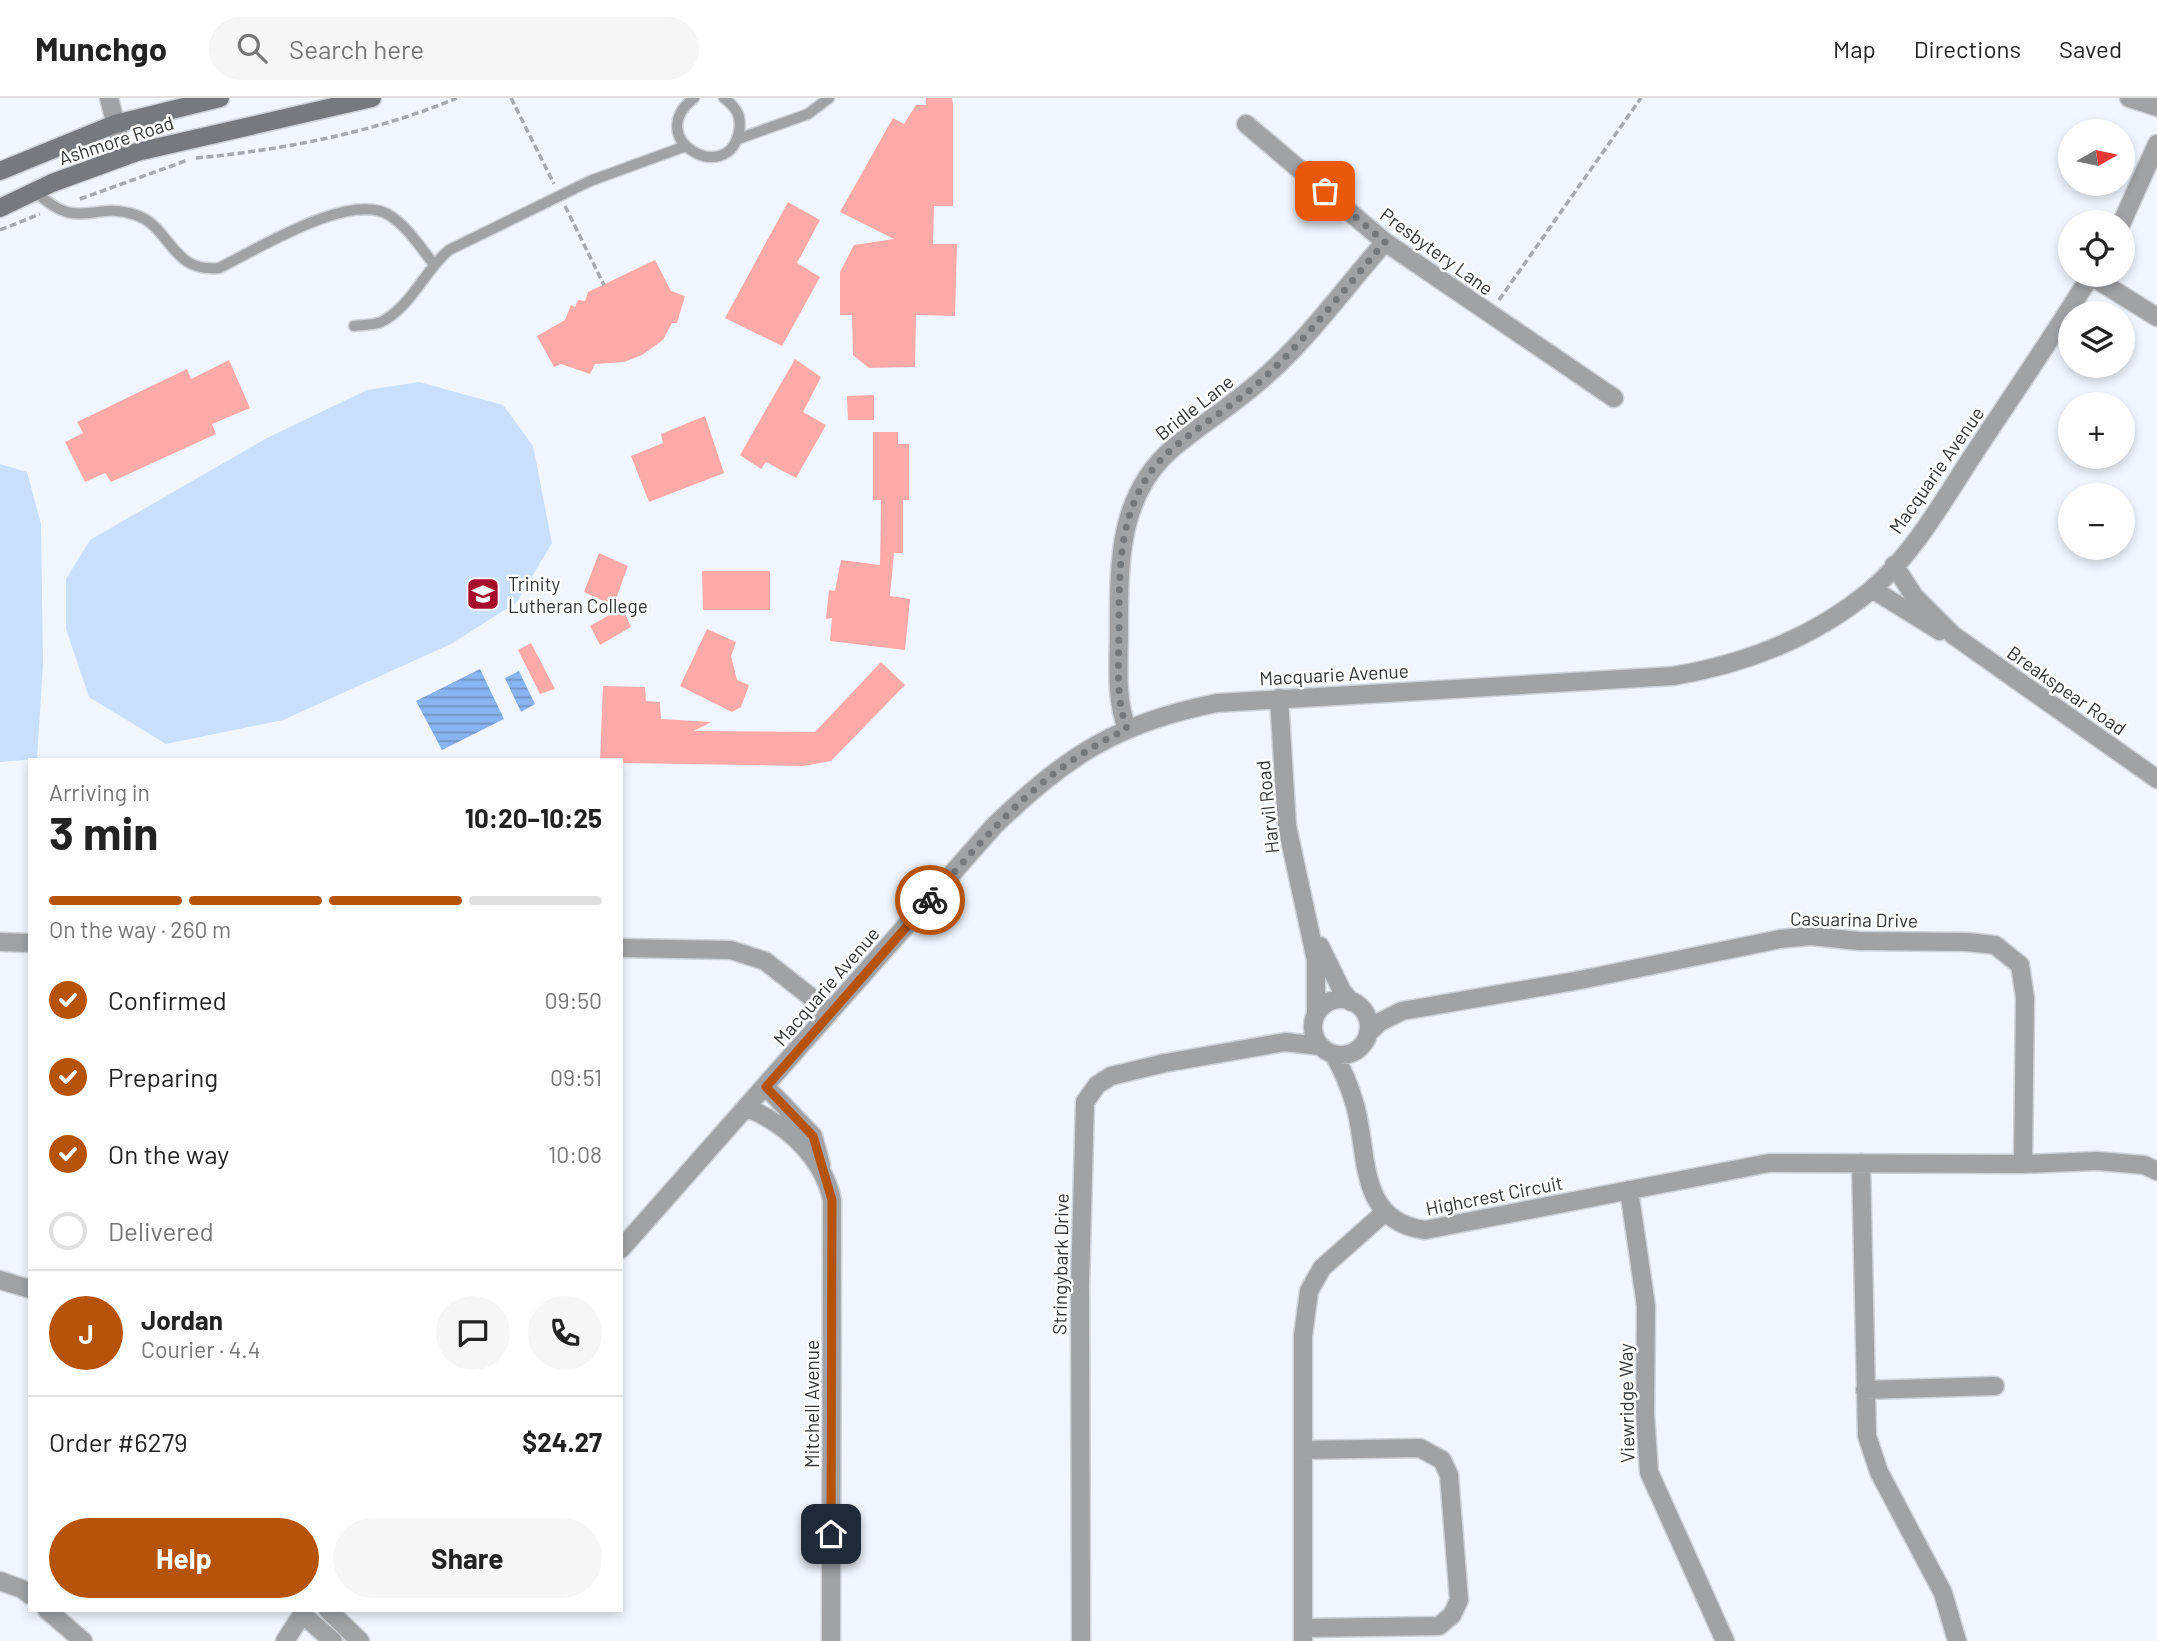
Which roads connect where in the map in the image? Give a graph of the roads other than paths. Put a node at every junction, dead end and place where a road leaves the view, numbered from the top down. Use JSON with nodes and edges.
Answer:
{"nodes":[{"id":1,"x":109,"y":98,"type":"edge"},
{"id":2,"x":220,"y":98,"type":"edge"},
{"id":3,"x":372,"y":98,"type":"edge"},
{"id":4,"x":694,"y":98,"type":"edge"},
{"id":5,"x":724,"y":98,"type":"edge"},
{"id":6,"x":829,"y":98,"type":"edge"},
{"id":7,"x":2129,"y":98,"type":"edge"},
{"id":8,"x":682,"y":102,"type":"edge"},
{"id":9,"x":2157,"y":107,"type":"edge"},
{"id":10,"x":115,"y":124,"type":"junction"},
{"id":11,"x":1246,"y":124,"type":"dead end"},
{"id":12,"x":738,"y":139,"type":"junction"},
{"id":13,"x":2157,"y":144,"type":"edge"},
{"id":14,"x":686,"y":146,"type":"junction"},
{"id":15,"x":124,"y":156,"type":"junction"},
{"id":16,"x":0,"y":171,"type":"edge"},
{"id":17,"x":35,"y":191,"type":"junction"},
{"id":18,"x":0,"y":208,"type":"edge"},
{"id":19,"x":2127,"y":210,"type":"edge"},
{"id":20,"x":1385,"y":242,"type":"junction"},
{"id":21,"x":433,"y":263,"type":"junction"},
{"id":22,"x":2083,"y":287,"type":"edge"},
{"id":23,"x":2110,"y":287,"type":"edge"},
{"id":24,"x":2157,"y":317,"type":"edge"},
{"id":25,"x":354,"y":327,"type":"dead end"},
{"id":26,"x":1614,"y":398,"type":"dead end"},
{"id":27,"x":1894,"y":565,"type":"junction"},
{"id":28,"x":1872,"y":589,"type":"junction"},
{"id":29,"x":1953,"y":635,"type":"junction"},
{"id":30,"x":1279,"y":698,"type":"junction"},
{"id":31,"x":1127,"y":729,"type":"junction"},
{"id":32,"x":2157,"y":779,"type":"edge"},
{"id":33,"x":1306,"y":910,"type":"junction"},
{"id":34,"x":0,"y":942,"type":"edge"},
{"id":35,"x":28,"y":943,"type":"edge"},
{"id":36,"x":623,"y":948,"type":"edge"},
{"id":37,"x":1354,"y":1003,"type":"junction"},
{"id":38,"x":830,"y":1012,"type":"junction"},
{"id":39,"x":1402,"y":1012,"type":"junction"},
{"id":40,"x":1315,"y":1018,"type":"junction"},
{"id":41,"x":1368,"y":1032,"type":"junction"},
{"id":42,"x":1285,"y":1042,"type":"junction"},
{"id":43,"x":1327,"y":1050,"type":"junction"},
{"id":44,"x":1357,"y":1050,"type":"junction"},
{"id":45,"x":766,"y":1087,"type":"junction"},
{"id":46,"x":1355,"y":1106,"type":"junction"},
{"id":47,"x":748,"y":1108,"type":"junction"},
{"id":48,"x":1861,"y":1163,"type":"junction"},
{"id":49,"x":2022,"y":1164,"type":"junction"},
{"id":50,"x":821,"y":1168,"type":"junction"},
{"id":51,"x":2157,"y":1171,"type":"edge"},
{"id":52,"x":1629,"y":1190,"type":"junction"},
{"id":53,"x":1384,"y":1213,"type":"junction"},
{"id":54,"x":623,"y":1247,"type":"edge"},
{"id":55,"x":0,"y":1280,"type":"edge"},
{"id":56,"x":28,"y":1288,"type":"edge"},
{"id":57,"x":1995,"y":1386,"type":"dead end"},
{"id":58,"x":1865,"y":1390,"type":"junction"},
{"id":59,"x":1304,"y":1450,"type":"junction"},
{"id":60,"x":0,"y":1581,"type":"edge"},
{"id":61,"x":28,"y":1594,"type":"edge"},
{"id":62,"x":49,"y":1612,"type":"edge"},
{"id":63,"x":303,"y":1612,"type":"edge"},
{"id":64,"x":330,"y":1612,"type":"edge"},
{"id":65,"x":1303,"y":1635,"type":"edge"},
{"id":66,"x":83,"y":1641,"type":"edge"},
{"id":67,"x":285,"y":1641,"type":"edge"},
{"id":68,"x":333,"y":1641,"type":"edge"},
{"id":69,"x":360,"y":1641,"type":"edge"},
{"id":70,"x":831,"y":1641,"type":"edge"},
{"id":71,"x":1082,"y":1641,"type":"edge"},
{"id":72,"x":1725,"y":1641,"type":"edge"},
{"id":73,"x":1957,"y":1641,"type":"edge"}],
"edges":[{"from":1,"to":10,"type":"street"},
{"from":2,"to":10,"type":"main road","name":"Ashmore Road"},
{"from":3,"to":15,"type":"main road","name":"Ashmore Road"},
{"from":4,"to":8,"type":"lane"},
{"from":5,"to":12,"type":"lane"},
{"from":6,"to":12,"type":"lane"},
{"from":7,"to":9,"type":"street"},
{"from":8,"to":14,"type":"lane"},
{"from":10,"to":15,"type":"street"},
{"from":10,"to":16,"type":"main road","name":"Ashmore Road"},
{"from":11,"to":20,"type":"street","name":"Presbytery Lane"},
{"from":12,"to":14,"type":"lane"},
{"from":13,"to":19,"type":"street"},
{"from":14,"to":21,"type":"lane"},
{"from":15,"to":17,"type":"main road","name":"Ashmore Road"},
{"from":17,"to":18,"type":"main road","name":"Ashmore Road"},
{"from":17,"to":21,"type":"lane"},
{"from":20,"to":26,"type":"street","name":"Presbytery Lane"},
{"from":20,"to":31,"type":"street","name":"Bridle Lane"},
{"from":21,"to":25,"type":"lane"},
{"from":22,"to":27,"type":"street","name":"Macquarie Avenue"},
{"from":23,"to":24,"type":"street"},
{"from":27,"to":28,"type":"street","name":"Macquarie Avenue"},
{"from":27,"to":29,"type":"street","name":"Breakspear Road"},
{"from":28,"to":29,"type":"street","name":"Breakspear Road"},
{"from":28,"to":30,"type":"street","name":"Macquarie Avenue"},
{"from":29,"to":32,"type":"street","name":"Breakspear Road"},
{"from":30,"to":31,"type":"street","name":"Macquarie Avenue"},
{"from":30,"to":33,"type":"street","name":"Harvil Road"},
{"from":31,"to":38,"type":"street","name":"Macquarie Avenue"},
{"from":33,"to":37,"type":"street","name":"Harvil Road"},
{"from":33,"to":40,"type":"street","name":"Harvil Road"},
{"from":34,"to":35,"type":"street"},
{"from":36,"to":38,"type":"street"},
{"from":37,"to":39,"type":"street","name":"Casuarina Drive"},
{"from":37,"to":40,"type":"street"},
{"from":37,"to":41,"type":"street"},
{"from":38,"to":45,"type":"street","name":"Macquarie Avenue"},
{"from":39,"to":41,"type":"street","name":"Casuarina Drive"},
{"from":39,"to":49,"type":"street","name":"Casuarina Drive"},
{"from":40,"to":42,"type":"street","name":"Stringybark Drive"},
{"from":40,"to":43,"type":"street"},
{"from":41,"to":44,"type":"street"},
{"from":42,"to":43,"type":"street","name":"Stringybark Drive"},
{"from":42,"to":71,"type":"street","name":"Stringybark Drive"},
{"from":43,"to":44,"type":"street"},
{"from":43,"to":46,"type":"street"},
{"from":44,"to":46,"type":"street"},
{"from":45,"to":47,"type":"street","name":"Macquarie Avenue"},
{"from":45,"to":50,"type":"street","name":"Mitchell Avenue"},
{"from":46,"to":53,"type":"street"},
{"from":47,"to":50,"type":"street","name":"Mitchell Avenue"},
{"from":47,"to":54,"type":"street","name":"Macquarie Avenue"},
{"from":48,"to":49,"type":"street","name":"Highcrest Circuit"},
{"from":48,"to":52,"type":"street","name":"Highcrest Circuit"},
{"from":48,"to":58,"type":"street"},
{"from":49,"to":51,"type":"street","name":"Highcrest Circuit"},
{"from":50,"to":70,"type":"street","name":"Mitchell Avenue"},
{"from":52,"to":53,"type":"street","name":"Highcrest Circuit"},
{"from":52,"to":72,"type":"street","name":"Viewridge Way"},
{"from":53,"to":59,"type":"street"},
{"from":55,"to":56,"type":"street"},
{"from":57,"to":58,"type":"street"},
{"from":58,"to":73,"type":"street"},
{"from":59,"to":65,"type":"street"},
{"from":59,"to":65,"type":"street"},
{"from":60,"to":61,"type":"street"},
{"from":62,"to":66,"type":"street"},
{"from":63,"to":67,"type":"street"},
{"from":63,"to":68,"type":"street"},
{"from":64,"to":69,"type":"street"}]}
